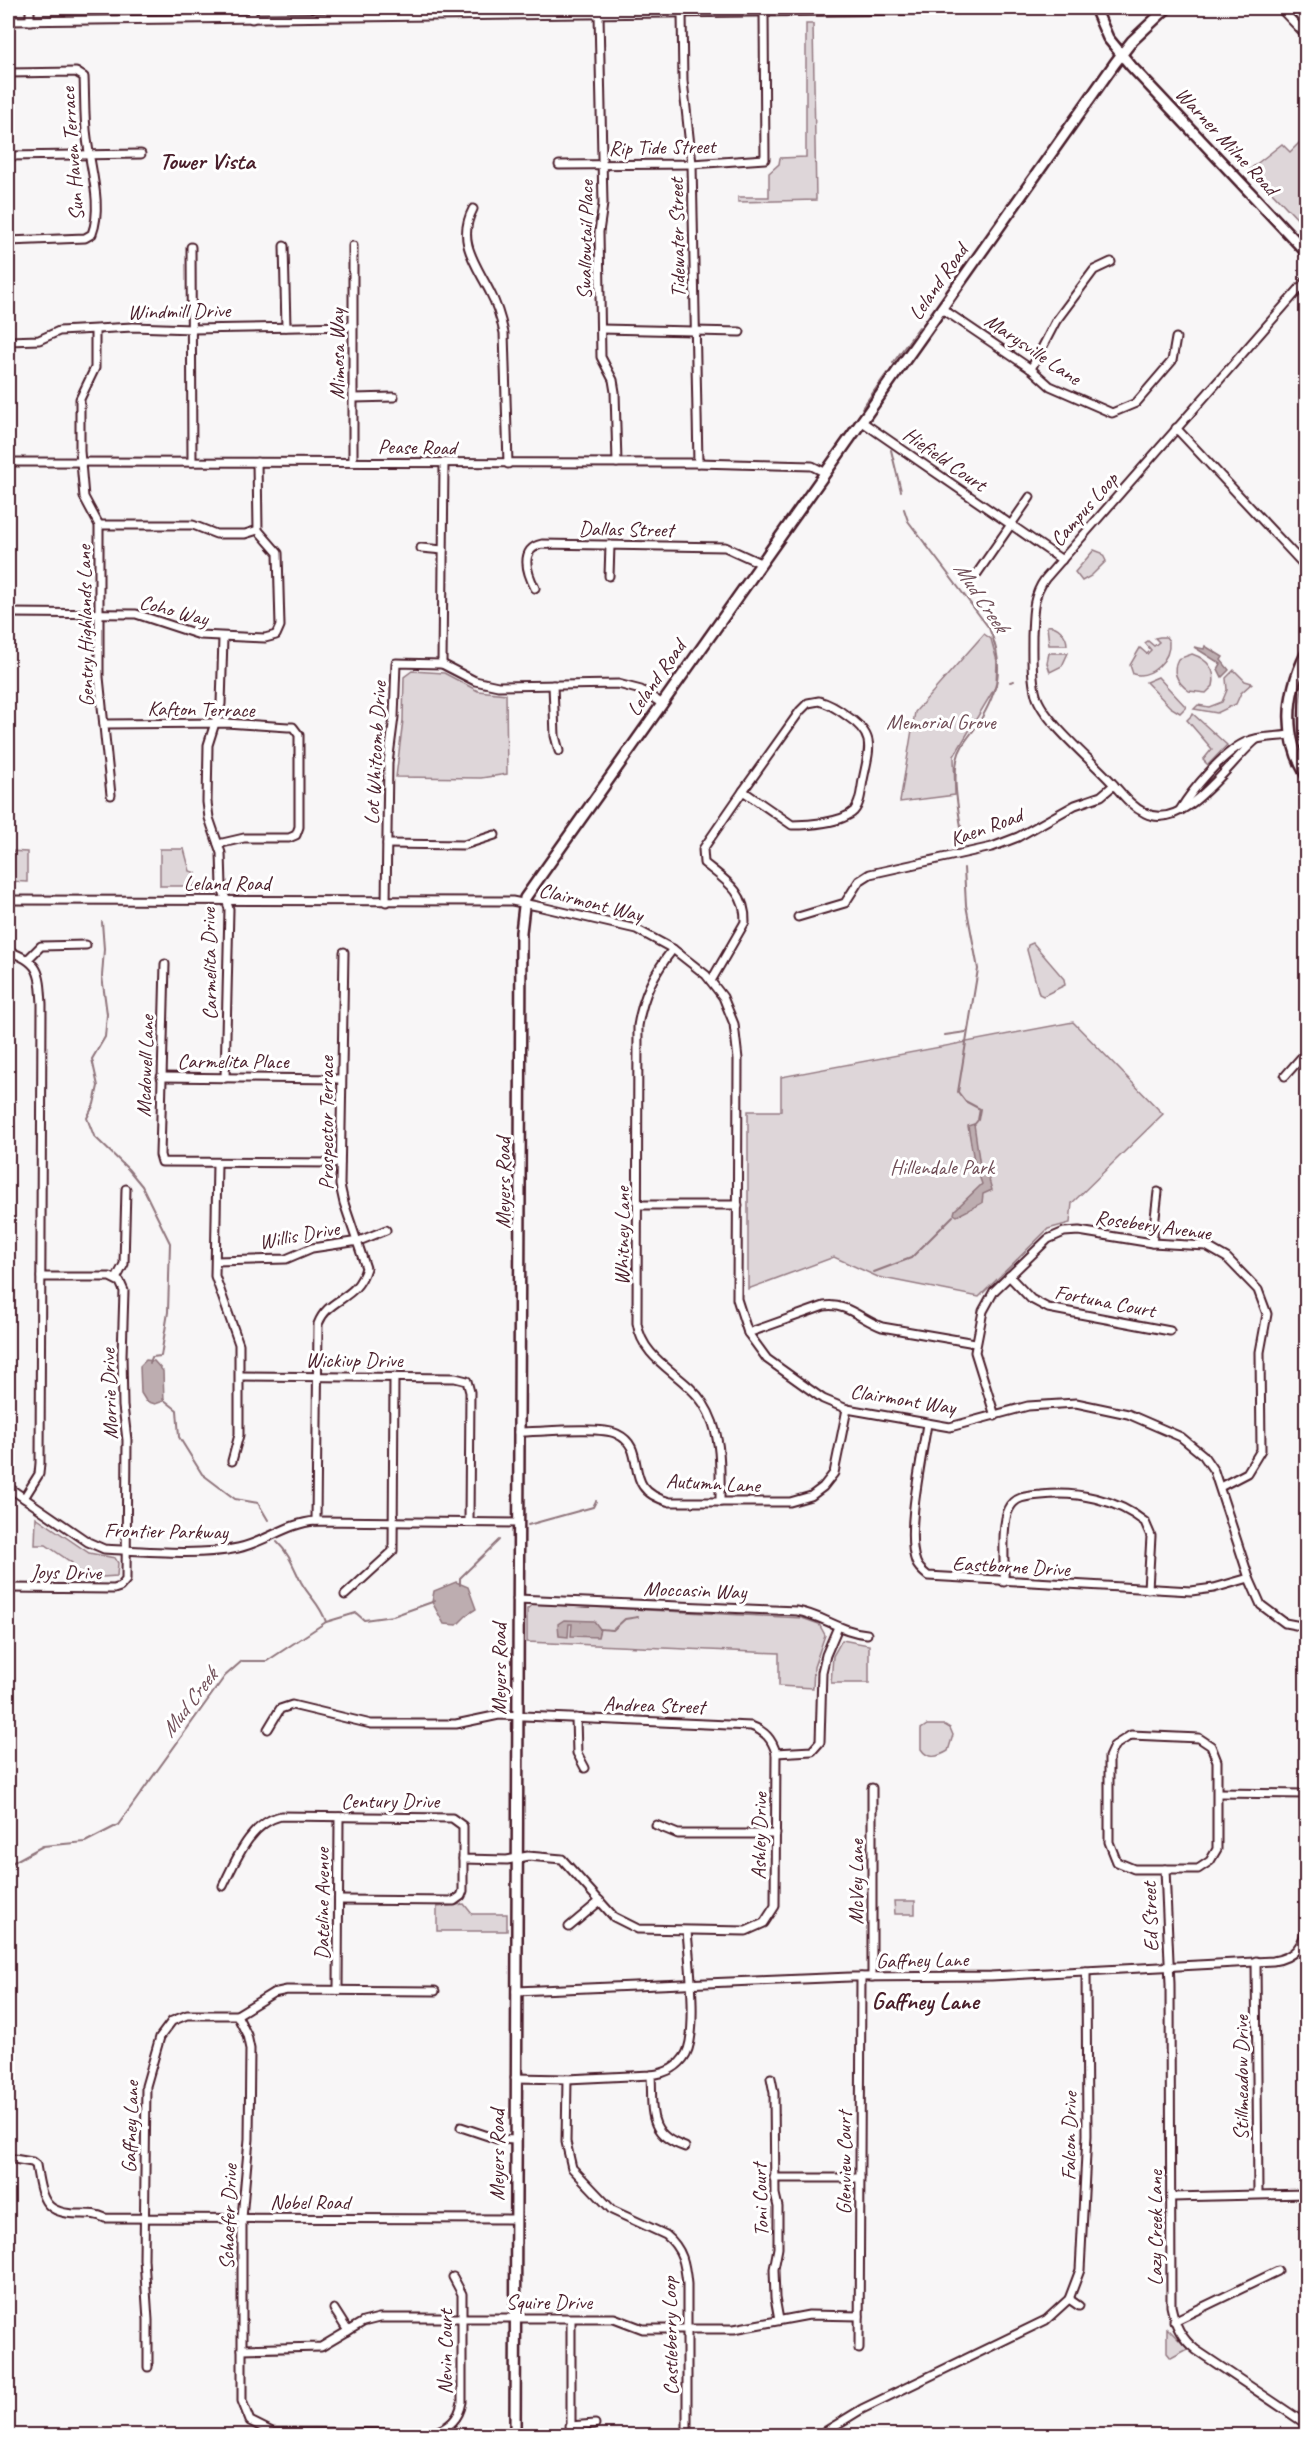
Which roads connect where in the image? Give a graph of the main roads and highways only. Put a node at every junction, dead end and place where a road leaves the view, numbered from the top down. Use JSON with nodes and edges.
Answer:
{"nodes":[{"id":1,"x":1094,"y":8,"type":"edge"},
{"id":2,"x":1167,"y":8,"type":"edge"},
{"id":3,"x":1121,"y":55,"type":"junction"},
{"id":4,"x":1306,"y":252,"type":"edge"},
{"id":5,"x":1306,"y":654,"type":"edge"},
{"id":6,"x":1306,"y":775,"type":"edge"},
{"id":7,"x":523,"y":903,"type":"joint"},
{"id":8,"x":515,"y":2436,"type":"edge"}],
"edges":[{"from":1,"to":3,"type":"main road","name":"Warner Milne Road"},
{"from":2,"to":3,"type":"main road","name":"Leland Road"},
{"from":3,"to":4,"type":"main road","name":"Warner Milne Road"},
{"from":3,"to":7,"type":"main road","name":"Leland Road"},
{"from":5,"to":6,"type":"main road"},
{"from":7,"to":8,"type":"main road","name":"Meyers Road"}]}
